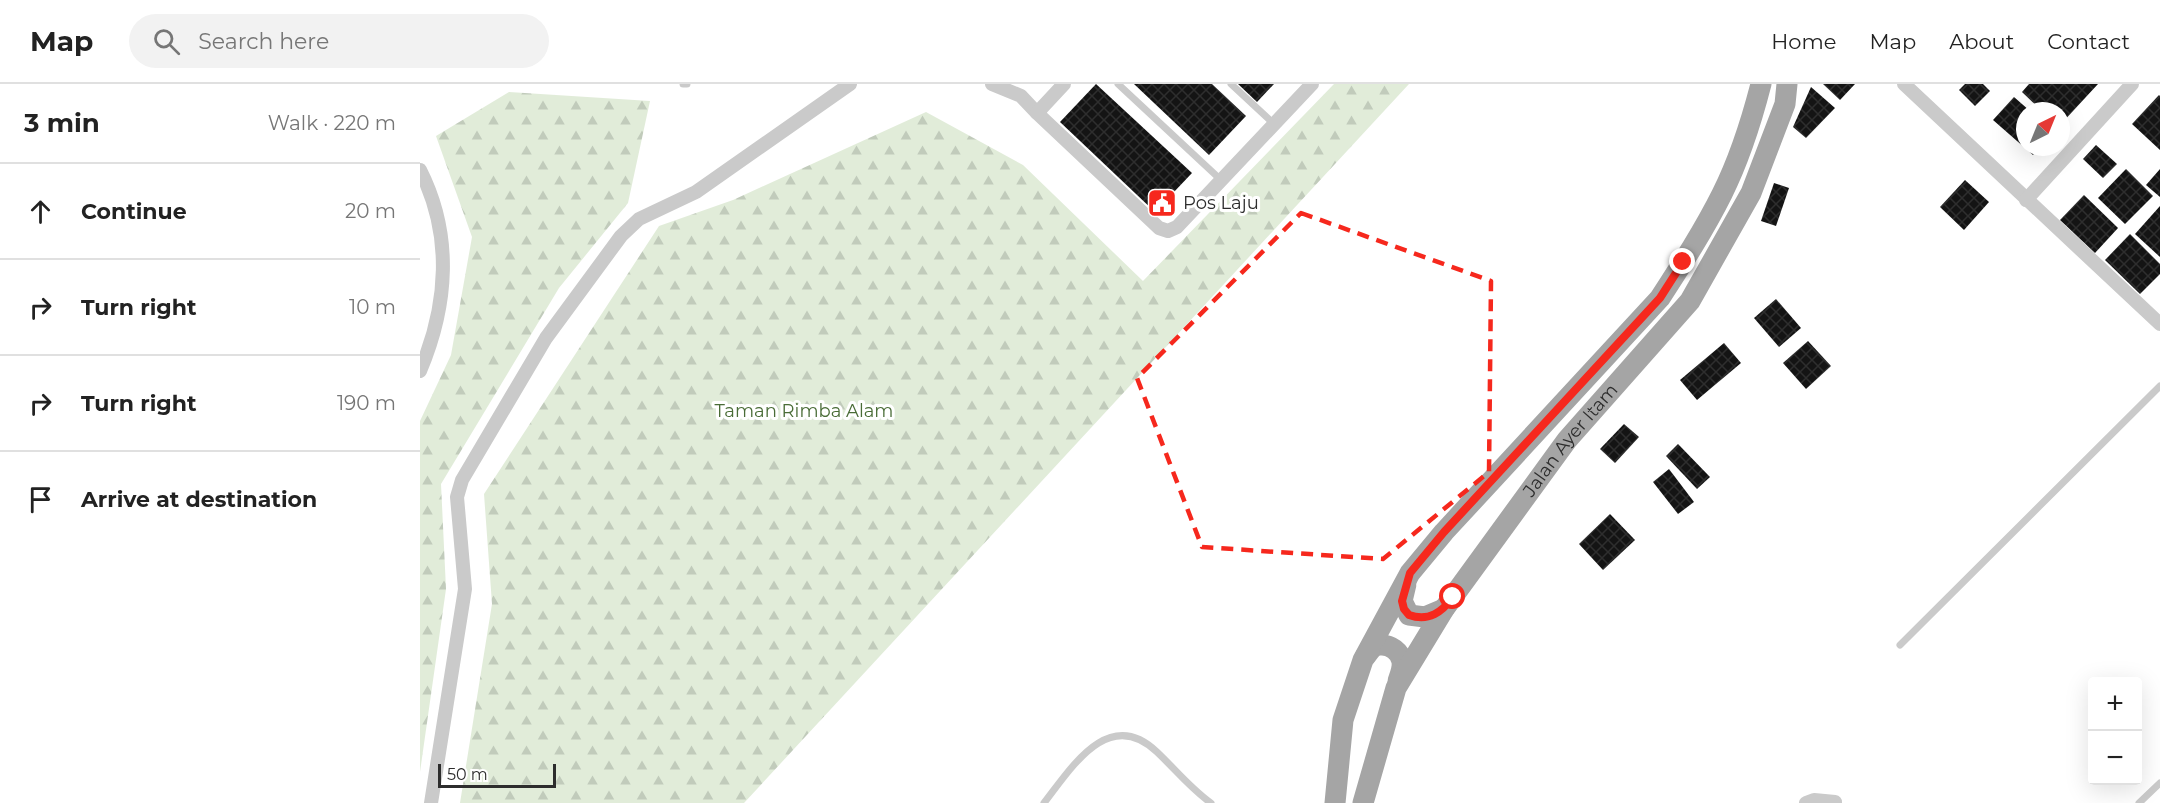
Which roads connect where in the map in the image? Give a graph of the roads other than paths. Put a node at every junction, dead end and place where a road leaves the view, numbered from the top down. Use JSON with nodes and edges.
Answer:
{"nodes":[{"id":1,"x":850,"y":84,"type":"edge"},
{"id":2,"x":992,"y":84,"type":"edge"},
{"id":3,"x":1064,"y":84,"type":"edge"},
{"id":4,"x":1118,"y":84,"type":"edge"},
{"id":5,"x":1231,"y":84,"type":"edge"},
{"id":6,"x":1312,"y":84,"type":"edge"},
{"id":7,"x":1761,"y":84,"type":"edge"},
{"id":8,"x":1787,"y":84,"type":"edge"},
{"id":9,"x":1904,"y":84,"type":"edge"},
{"id":10,"x":2132,"y":84,"type":"edge"},
{"id":11,"x":1037,"y":113,"type":"junction"},
{"id":12,"x":1274,"y":124,"type":"junction"},
{"id":13,"x":420,"y":170,"type":"edge"},
{"id":14,"x":1221,"y":180,"type":"junction"},
{"id":15,"x":2026,"y":200,"type":"junction"},
{"id":16,"x":2160,"y":324,"type":"edge"},
{"id":17,"x":425,"y":348,"type":"edge"},
{"id":18,"x":420,"y":371,"type":"edge"},
{"id":19,"x":2160,"y":386,"type":"edge"},
{"id":20,"x":1410,"y":573,"type":"junction"},
{"id":21,"x":1444,"y":609,"type":"junction"},
{"id":22,"x":1900,"y":645,"type":"dead end"},
{"id":23,"x":1363,"y":660,"type":"junction"},
{"id":24,"x":1396,"y":688,"type":"junction"},
{"id":25,"x":2160,"y":783,"type":"edge"},
{"id":26,"x":1835,"y":802,"type":"edge"},
{"id":27,"x":431,"y":803,"type":"edge"},
{"id":28,"x":1044,"y":803,"type":"edge"},
{"id":29,"x":1211,"y":803,"type":"edge"},
{"id":30,"x":1335,"y":803,"type":"edge"},
{"id":31,"x":1363,"y":803,"type":"edge"},
{"id":32,"x":1806,"y":803,"type":"edge"},
{"id":33,"x":2139,"y":803,"type":"edge"}],
"edges":[{"from":1,"to":27,"type":"street"},
{"from":2,"to":11,"type":"street"},
{"from":3,"to":11,"type":"street"},
{"from":4,"to":14,"type":"lane"},
{"from":5,"to":12,"type":"lane"},
{"from":6,"to":12,"type":"street"},
{"from":7,"to":20,"type":"main road"},
{"from":8,"to":21,"type":"main road","name":"Jalan Ayer Itam"},
{"from":9,"to":15,"type":"street"},
{"from":10,"to":15,"type":"street"},
{"from":11,"to":14,"type":"street"},
{"from":12,"to":14,"type":"street"},
{"from":13,"to":17,"type":"street"},
{"from":15,"to":16,"type":"street"},
{"from":17,"to":18,"type":"street"},
{"from":19,"to":22,"type":"lane"},
{"from":20,"to":21,"type":"main road"},
{"from":20,"to":23,"type":"main road"},
{"from":21,"to":24,"type":"main road","name":"Jalan Ayer Itam"},
{"from":23,"to":24,"type":"main road"},
{"from":23,"to":30,"type":"main road"},
{"from":24,"to":31,"type":"main road","name":"Jalan Ayer Itam"},
{"from":25,"to":33,"type":"lane"},
{"from":26,"to":32,"type":"street"},
{"from":28,"to":29,"type":"lane"}]}
